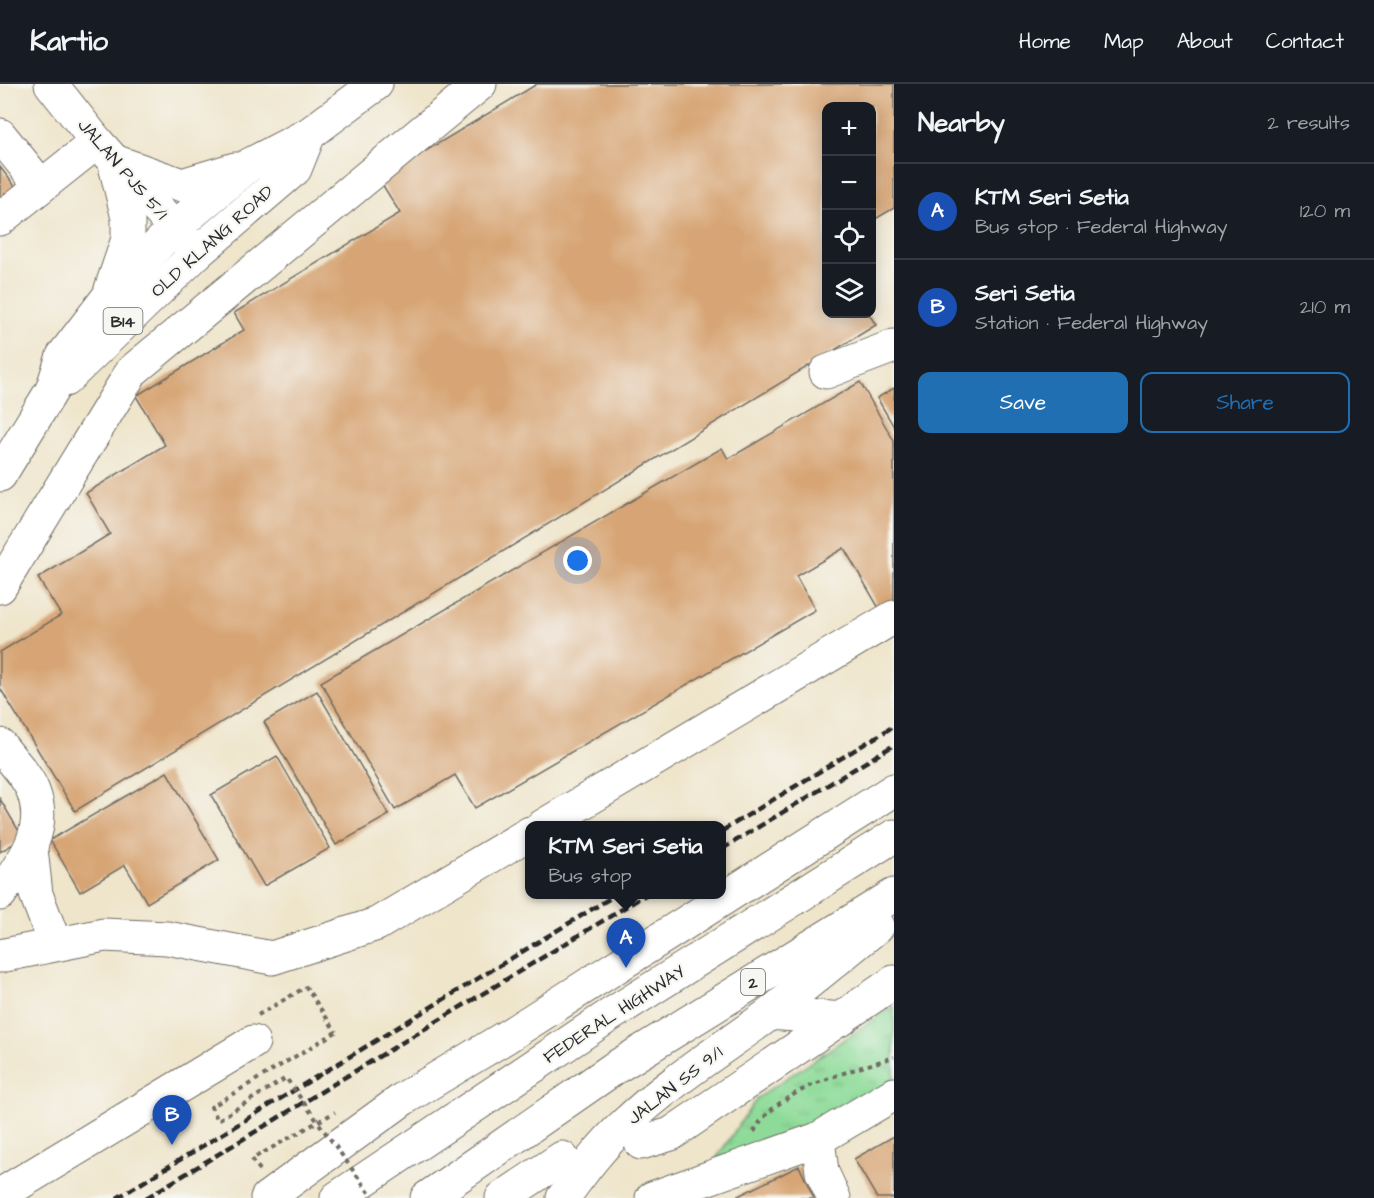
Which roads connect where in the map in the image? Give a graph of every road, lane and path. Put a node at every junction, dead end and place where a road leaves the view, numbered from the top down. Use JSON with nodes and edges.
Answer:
{"nodes":[{"id":1,"x":51,"y":84,"type":"edge"},
{"id":2,"x":376,"y":84,"type":"edge"},
{"id":3,"x":480,"y":84,"type":"edge"},
{"id":4,"x":309,"y":134,"type":"junction"},
{"id":5,"x":0,"y":135,"type":"edge"},
{"id":6,"x":106,"y":152,"type":"junction"},
{"id":7,"x":249,"y":165,"type":"junction"},
{"id":8,"x":41,"y":186,"type":"junction"},
{"id":9,"x":0,"y":219,"type":"edge"},
{"id":10,"x":174,"y":228,"type":"junction"},
{"id":11,"x":197,"y":253,"type":"junction"},
{"id":12,"x":109,"y":296,"type":"junction"},
{"id":13,"x":894,"y":346,"type":"edge"},
{"id":14,"x":826,"y":372,"type":"dead end"},
{"id":15,"x":52,"y":390,"type":"junction"},
{"id":16,"x":0,"y":475,"type":"edge"},
{"id":17,"x":0,"y":587,"type":"edge"},
{"id":18,"x":894,"y":616,"type":"edge"},
{"id":19,"x":0,"y":745,"type":"edge"},
{"id":20,"x":894,"y":790,"type":"edge"},
{"id":21,"x":550,"y":821,"type":"edge"},
{"id":22,"x":525,"y":836,"type":"edge"},
{"id":23,"x":894,"y":836,"type":"edge"},
{"id":24,"x":31,"y":849,"type":"junction"},
{"id":25,"x":0,"y":894,"type":"edge"},
{"id":26,"x":894,"y":895,"type":"edge"},
{"id":27,"x":726,"y":897,"type":"edge"},
{"id":28,"x":723,"y":899,"type":"edge"},
{"id":29,"x":894,"y":914,"type":"edge"},
{"id":30,"x":55,"y":944,"type":"junction"},
{"id":31,"x":0,"y":956,"type":"edge"},
{"id":32,"x":894,"y":982,"type":"edge"},
{"id":33,"x":306,"y":987,"type":"dead end"},
{"id":34,"x":771,"y":1013,"type":"junction"},
{"id":35,"x":842,"y":1019,"type":"junction"},
{"id":36,"x":253,"y":1042,"type":"dead end"},
{"id":37,"x":894,"y":1057,"type":"edge"},
{"id":38,"x":894,"y":1094,"type":"edge"},
{"id":39,"x":818,"y":1139,"type":"junction"},
{"id":40,"x":640,"y":1143,"type":"dead end"},
{"id":41,"x":562,"y":1158,"type":"dead end"},
{"id":42,"x":736,"y":1168,"type":"junction"},
{"id":43,"x":0,"y":1195,"type":"edge"},
{"id":44,"x":567,"y":1197,"type":"edge"},
{"id":45,"x":267,"y":1198,"type":"edge"},
{"id":46,"x":337,"y":1198,"type":"edge"},
{"id":47,"x":374,"y":1198,"type":"edge"},
{"id":48,"x":427,"y":1198,"type":"edge"},
{"id":49,"x":502,"y":1198,"type":"edge"},
{"id":50,"x":652,"y":1198,"type":"edge"},
{"id":51,"x":834,"y":1198,"type":"edge"}],
"edges":[{"from":1,"to":6,"type":"main road","name":"JALAN PJS 5/1"},
{"from":2,"to":4,"type":"main road","name":"OLD KLANG ROAD","number":"B14"},
{"from":3,"to":17,"type":"main road"},
{"from":4,"to":7,"type":"main road","name":"OLD KLANG ROAD","number":"B14"},
{"from":4,"to":11,"type":"main road","name":"OLD KLANG ROAD","number":"B14"},
{"from":5,"to":8,"type":"main road"},
{"from":6,"to":7,"type":"main road"},
{"from":6,"to":8,"type":"main road"},
{"from":6,"to":10,"type":"main road","name":"JALAN PJS 5/1"},
{"from":6,"to":12,"type":"main road"},
{"from":7,"to":10,"type":"main road","name":"OLD KLANG ROAD","number":"B14"},
{"from":8,"to":9,"type":"main road"},
{"from":10,"to":11,"type":"main road","name":"JALAN PJS 5/1"},
{"from":10,"to":12,"type":"main road","name":"OLD KLANG ROAD","number":"B14"},
{"from":11,"to":15,"type":"main road","name":"OLD KLANG ROAD","number":"B14"},
{"from":12,"to":15,"type":"main road","name":"OLD KLANG ROAD","number":"B14"},
{"from":13,"to":14,"type":"main road"},
{"from":15,"to":16,"type":"main road","name":"OLD KLANG ROAD","number":"B14"},
{"from":18,"to":21,"type":"main road"},
{"from":19,"to":24,"type":"main road"},
{"from":20,"to":27,"type":"main road"},
{"from":22,"to":30,"type":"main road"},
{"from":23,"to":46,"type":"main road","name":"FEDERAL HIGHWAY"},
{"from":24,"to":25,"type":"main road"},
{"from":24,"to":30,"type":"main road"},
{"from":26,"to":48,"type":"main road","number":"2"},
{"from":28,"to":45,"type":"main road"},
{"from":29,"to":34,"type":"main road","name":"JALAN SS 9/1"},
{"from":30,"to":31,"type":"main road"},
{"from":32,"to":35,"type":"main road"},
{"from":33,"to":47,"type":"path","bridge":true},
{"from":34,"to":35,"type":"main road"},
{"from":34,"to":44,"type":"main road","name":"JALAN SS 9/1"},
{"from":35,"to":40,"type":"main road"},
{"from":36,"to":43,"type":"main road"},
{"from":37,"to":42,"type":"path"},
{"from":38,"to":39,"type":"main road"},
{"from":39,"to":42,"type":"main road"},
{"from":39,"to":51,"type":"main road"},
{"from":41,"to":49,"type":"main road"},
{"from":42,"to":50,"type":"main road"}]}
